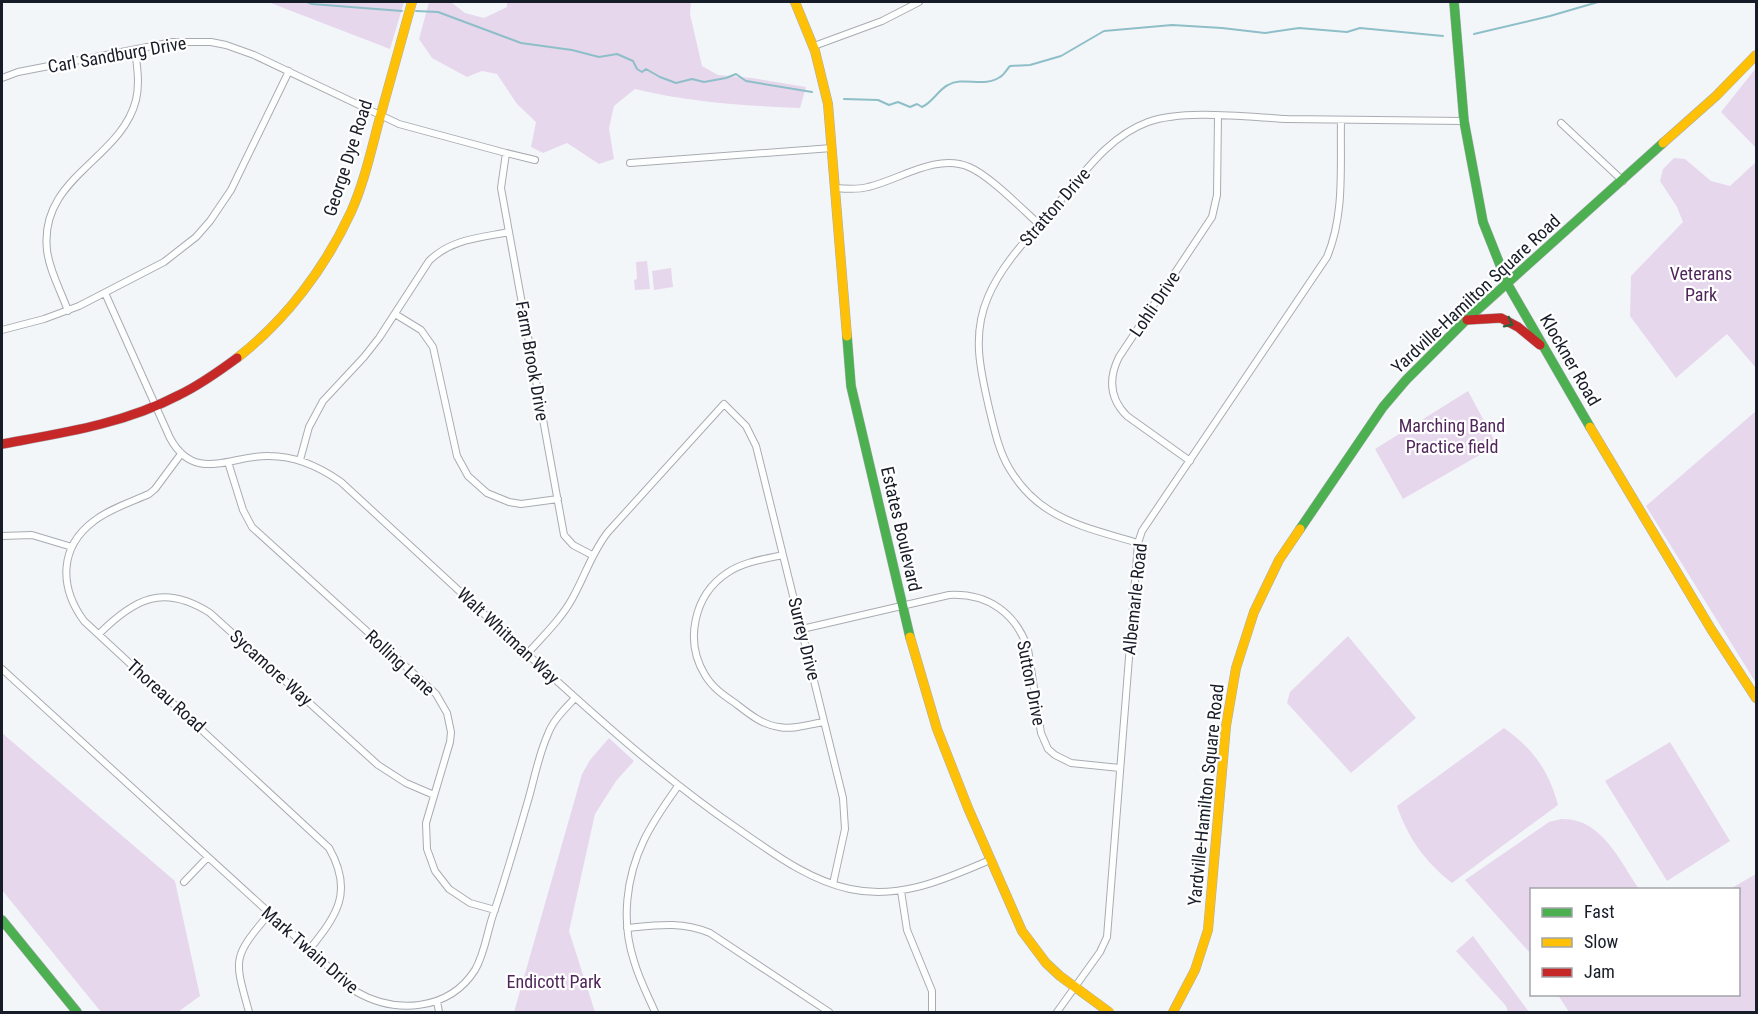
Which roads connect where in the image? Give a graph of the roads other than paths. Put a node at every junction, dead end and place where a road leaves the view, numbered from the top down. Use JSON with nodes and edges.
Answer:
{"nodes":[{"id":1,"x":412,"y":2,"type":"edge"},
{"id":2,"x":795,"y":2,"type":"edge"},
{"id":3,"x":919,"y":2,"type":"edge"},
{"id":4,"x":1454,"y":2,"type":"edge"},
{"id":5,"x":814,"y":46,"type":"junction"},
{"id":6,"x":135,"y":50,"type":"junction"},
{"id":7,"x":1756,"y":55,"type":"edge"},
{"id":8,"x":288,"y":71,"type":"junction"},
{"id":9,"x":2,"y":78,"type":"edge"},
{"id":10,"x":380,"y":116,"type":"junction"},
{"id":11,"x":1218,"y":116,"type":"junction"},
{"id":12,"x":1341,"y":120,"type":"junction"},
{"id":13,"x":1464,"y":121,"type":"junction"},
{"id":14,"x":1561,"y":123,"type":"dead end"},
{"id":15,"x":832,"y":148,"type":"junction"},
{"id":16,"x":506,"y":153,"type":"junction"},
{"id":17,"x":535,"y":160,"type":"dead end"},
{"id":18,"x":630,"y":163,"type":"dead end"},
{"id":19,"x":1623,"y":181,"type":"junction"},
{"id":20,"x":836,"y":188,"type":"junction"},
{"id":21,"x":1040,"y":225,"type":"junction"},
{"id":22,"x":509,"y":232,"type":"junction"},
{"id":23,"x":1508,"y":285,"type":"junction"},
{"id":24,"x":105,"y":293,"type":"junction"},
{"id":25,"x":68,"y":311,"type":"junction"},
{"id":26,"x":395,"y":314,"type":"junction"},
{"id":27,"x":1467,"y":320,"type":"junction"},
{"id":28,"x":2,"y":330,"type":"edge"},
{"id":29,"x":1544,"y":347,"type":"junction"},
{"id":30,"x":156,"y":406,"type":"junction"},
{"id":31,"x":2,"y":444,"type":"edge"},
{"id":32,"x":181,"y":454,"type":"junction"},
{"id":33,"x":300,"y":460,"type":"junction"},
{"id":34,"x":1190,"y":461,"type":"junction"},
{"id":35,"x":228,"y":462,"type":"junction"},
{"id":36,"x":558,"y":499,"type":"junction"},
{"id":37,"x":2,"y":536,"type":"edge"},
{"id":38,"x":1138,"y":543,"type":"junction"},
{"id":39,"x":72,"y":547,"type":"junction"},
{"id":40,"x":592,"y":555,"type":"junction"},
{"id":41,"x":783,"y":555,"type":"junction"},
{"id":42,"x":902,"y":606,"type":"junction"},
{"id":43,"x":802,"y":629,"type":"junction"},
{"id":44,"x":99,"y":634,"type":"junction"},
{"id":45,"x":527,"y":654,"type":"junction"},
{"id":46,"x":2,"y":669,"type":"edge"},
{"id":47,"x":575,"y":698,"type":"junction"},
{"id":48,"x":1756,"y":698,"type":"edge"},
{"id":49,"x":824,"y":722,"type":"junction"},
{"id":50,"x":1120,"y":768,"type":"junction"},
{"id":51,"x":678,"y":786,"type":"junction"},
{"id":52,"x":434,"y":795,"type":"junction"},
{"id":53,"x":207,"y":858,"type":"junction"},
{"id":54,"x":990,"y":860,"type":"junction"},
{"id":55,"x":184,"y":882,"type":"dead end"},
{"id":56,"x":833,"y":884,"type":"junction"},
{"id":57,"x":901,"y":891,"type":"junction"},
{"id":58,"x":495,"y":910,"type":"junction"},
{"id":59,"x":269,"y":914,"type":"junction"},
{"id":60,"x":2,"y":920,"type":"edge"},
{"id":61,"x":627,"y":928,"type":"junction"},
{"id":62,"x":309,"y":950,"type":"junction"},
{"id":63,"x":1074,"y":988,"type":"junction"},
{"id":64,"x":437,"y":1001,"type":"junction"},
{"id":65,"x":76,"y":1012,"type":"edge"},
{"id":66,"x":249,"y":1012,"type":"edge"},
{"id":67,"x":439,"y":1012,"type":"edge"},
{"id":68,"x":655,"y":1012,"type":"edge"},
{"id":69,"x":829,"y":1012,"type":"edge"},
{"id":70,"x":932,"y":1012,"type":"edge"},
{"id":71,"x":1057,"y":1012,"type":"edge"},
{"id":72,"x":1109,"y":1012,"type":"edge"},
{"id":73,"x":1173,"y":1012,"type":"edge"}],
"edges":[{"from":1,"to":10,"type":"street","name":"George Dye Road"},
{"from":2,"to":5,"type":"street","name":"Estates Boulevard"},
{"from":3,"to":5,"type":"street"},
{"from":4,"to":13,"type":"street","name":"Klockner Road"},
{"from":5,"to":15,"type":"street","name":"Estates Boulevard"},
{"from":6,"to":8,"type":"street","name":"Carl Sandburg Drive"},
{"from":6,"to":9,"type":"street","name":"Carl Sandburg Drive"},
{"from":6,"to":25,"type":"street"},
{"from":7,"to":19,"type":"street","name":"Yardville-Hamilton Square Road"},
{"from":8,"to":10,"type":"street","name":"Carl Sandburg Drive"},
{"from":8,"to":24,"type":"street"},
{"from":10,"to":16,"type":"street","name":"Carl Sandburg Drive"},
{"from":10,"to":30,"type":"street","name":"George Dye Road"},
{"from":11,"to":12,"type":"street","name":"Stratton Drive"},
{"from":11,"to":21,"type":"street","name":"Stratton Drive"},
{"from":11,"to":34,"type":"street","name":"Lohli Drive"},
{"from":12,"to":13,"type":"street","name":"Stratton Drive"},
{"from":12,"to":34,"type":"street","name":"Albemarle Road"},
{"from":13,"to":23,"type":"street","name":"Klockner Road"},
{"from":14,"to":19,"type":"street"},
{"from":15,"to":18,"type":"street"},
{"from":15,"to":20,"type":"street","name":"Estates Boulevard"},
{"from":16,"to":17,"type":"street","name":"Carl Sandburg Drive"},
{"from":16,"to":22,"type":"street","name":"Farm Brook Drive"},
{"from":19,"to":23,"type":"street","name":"Yardville-Hamilton Square Road"},
{"from":20,"to":21,"type":"street"},
{"from":20,"to":42,"type":"street","name":"Estates Boulevard"},
{"from":21,"to":38,"type":"street","name":"Stratton Drive"},
{"from":22,"to":26,"type":"street"},
{"from":22,"to":36,"type":"street","name":"Farm Brook Drive"},
{"from":23,"to":27,"type":"street","name":"Yardville-Hamilton Square Road"},
{"from":23,"to":29,"type":"street","name":"Klockner Road"},
{"from":24,"to":25,"type":"street"},
{"from":24,"to":30,"type":"street"},
{"from":25,"to":28,"type":"street"},
{"from":26,"to":33,"type":"street"},
{"from":26,"to":36,"type":"street"},
{"from":27,"to":29,"type":"street","one_way":true},
{"from":27,"to":73,"type":"street","name":"Yardville-Hamilton Square Road"},
{"from":29,"to":48,"type":"street","name":"Klockner Road"},
{"from":30,"to":31,"type":"street","name":"George Dye Road"},
{"from":30,"to":32,"type":"street"},
{"from":32,"to":35,"type":"street","name":"Walt Whitman Way"},
{"from":32,"to":39,"type":"street","name":"Thoreau Road"},
{"from":33,"to":35,"type":"street","name":"Walt Whitman Way"},
{"from":33,"to":45,"type":"street","name":"Walt Whitman Way"},
{"from":34,"to":38,"type":"street","name":"Albemarle Road"},
{"from":35,"to":52,"type":"street","name":"Rolling Lane"},
{"from":36,"to":40,"type":"street","name":"Farm Brook Drive"},
{"from":37,"to":39,"type":"street"},
{"from":38,"to":50,"type":"street","name":"Albemarle Road"},
{"from":39,"to":44,"type":"street","name":"Thoreau Road"},
{"from":40,"to":41,"type":"street","name":"Surrey Drive"},
{"from":40,"to":45,"type":"street"},
{"from":41,"to":43,"type":"street","name":"Surrey Drive"},
{"from":41,"to":49,"type":"street"},
{"from":42,"to":43,"type":"street","name":"Sutton Drive"},
{"from":42,"to":50,"type":"street","name":"Sutton Drive"},
{"from":42,"to":54,"type":"street","name":"Estates Boulevard"},
{"from":43,"to":49,"type":"street","name":"Surrey Drive"},
{"from":44,"to":52,"type":"street","name":"Sycamore Way"},
{"from":44,"to":62,"type":"street","name":"Thoreau Road"},
{"from":45,"to":47,"type":"street","name":"Walt Whitman Way"},
{"from":46,"to":53,"type":"street","name":"Mark Twain Drive"},
{"from":47,"to":51,"type":"street","name":"Walt Whitman Way"},
{"from":47,"to":58,"type":"street","name":"Mark Twain Drive"},
{"from":49,"to":56,"type":"street","name":"Surrey Drive"},
{"from":50,"to":63,"type":"street","name":"Albemarle Road"},
{"from":51,"to":56,"type":"street","name":"Walt Whitman Way"},
{"from":51,"to":61,"type":"street"},
{"from":52,"to":58,"type":"street","name":"Rolling Lane"},
{"from":53,"to":55,"type":"street"},
{"from":53,"to":59,"type":"street","name":"Mark Twain Drive"},
{"from":54,"to":57,"type":"street","name":"Walt Whitman Way"},
{"from":54,"to":63,"type":"street","name":"Estates Boulevard"},
{"from":56,"to":57,"type":"street","name":"Walt Whitman Way"},
{"from":57,"to":70,"type":"street"},
{"from":58,"to":64,"type":"street","name":"Mark Twain Drive"},
{"from":59,"to":62,"type":"street","name":"Mark Twain Drive"},
{"from":59,"to":66,"type":"street"},
{"from":60,"to":65,"type":"street"},
{"from":61,"to":68,"type":"street"},
{"from":61,"to":69,"type":"street"},
{"from":62,"to":64,"type":"street","name":"Mark Twain Drive"},
{"from":63,"to":71,"type":"street","name":"Albemarle Road"},
{"from":63,"to":72,"type":"street","name":"Estates Boulevard"},
{"from":64,"to":67,"type":"street"}]}
